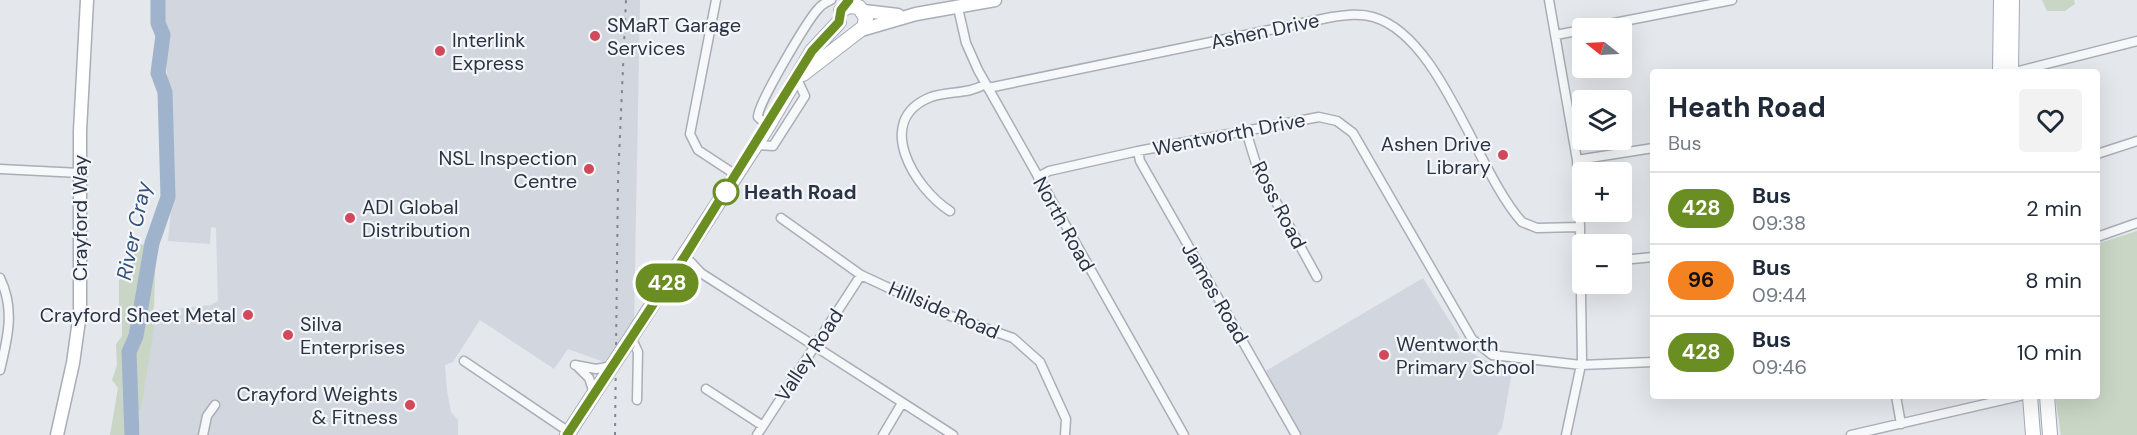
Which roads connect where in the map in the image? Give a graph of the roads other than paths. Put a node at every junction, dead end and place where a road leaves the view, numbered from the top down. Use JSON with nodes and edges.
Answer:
{"nodes":[{"id":1,"x":87,"y":0,"type":"edge"},
{"id":2,"x":716,"y":0,"type":"edge"},
{"id":3,"x":831,"y":0,"type":"edge"},
{"id":4,"x":995,"y":0,"type":"edge"},
{"id":5,"x":1550,"y":0,"type":"edge"},
{"id":6,"x":1732,"y":0,"type":"edge"},
{"id":7,"x":2001,"y":0,"type":"edge"},
{"id":8,"x":2012,"y":0,"type":"edge"},
{"id":9,"x":852,"y":8,"type":"edge"},
{"id":10,"x":958,"y":8,"type":"junction"},
{"id":11,"x":916,"y":14,"type":"junction"},
{"id":12,"x":1632,"y":19,"type":"edge"},
{"id":13,"x":859,"y":32,"type":"junction"},
{"id":14,"x":1572,"y":32,"type":"edge"},
{"id":15,"x":1556,"y":35,"type":"junction"},
{"id":16,"x":798,"y":41,"type":"junction"},
{"id":17,"x":2137,"y":41,"type":"edge"},
{"id":18,"x":812,"y":51,"type":"junction"},
{"id":19,"x":2000,"y":69,"type":"edge"},
{"id":20,"x":2013,"y":69,"type":"edge"},
{"id":21,"x":2025,"y":69,"type":"edge"},
{"id":22,"x":797,"y":79,"type":"junction"},
{"id":23,"x":987,"y":86,"type":"junction"},
{"id":24,"x":768,"y":126,"type":"junction"},
{"id":25,"x":1246,"y":131,"type":"junction"},
{"id":26,"x":2137,"y":141,"type":"edge"},
{"id":27,"x":756,"y":145,"type":"junction"},
{"id":28,"x":1650,"y":148,"type":"edge"},
{"id":29,"x":1138,"y":151,"type":"junction"},
{"id":30,"x":2100,"y":153,"type":"edge"},
{"id":31,"x":1577,"y":160,"type":"junction"},
{"id":32,"x":0,"y":169,"type":"edge"},
{"id":33,"x":80,"y":173,"type":"junction"},
{"id":34,"x":736,"y":176,"type":"junction"},
{"id":35,"x":1038,"y":177,"type":"junction"},
{"id":36,"x":950,"y":211,"type":"dead end"},
{"id":37,"x":781,"y":218,"type":"dead end"},
{"id":38,"x":2137,"y":223,"type":"edge"},
{"id":39,"x":1581,"y":227,"type":"junction"},
{"id":40,"x":1581,"y":234,"type":"edge"},
{"id":41,"x":2100,"y":236,"type":"edge"},
{"id":42,"x":1650,"y":257,"type":"edge"},
{"id":43,"x":1632,"y":260,"type":"edge"},
{"id":44,"x":682,"y":261,"type":"junction"},
{"id":45,"x":861,"y":275,"type":"junction"},
{"id":46,"x":1317,"y":277,"type":"dead end"},
{"id":47,"x":0,"y":278,"type":"edge"},
{"id":48,"x":1582,"y":294,"type":"edge"},
{"id":49,"x":629,"y":339,"type":"junction"},
{"id":50,"x":814,"y":347,"type":"junction"},
{"id":51,"x":464,"y":361,"type":"dead end"},
{"id":52,"x":1650,"y":362,"type":"edge"},
{"id":53,"x":1581,"y":365,"type":"junction"},
{"id":54,"x":612,"y":366,"type":"junction"},
{"id":55,"x":0,"y":370,"type":"edge"},
{"id":56,"x":706,"y":389,"type":"dead end"},
{"id":57,"x":594,"y":394,"type":"junction"},
{"id":58,"x":637,"y":399,"type":"dead end"},
{"id":59,"x":1897,"y":399,"type":"edge"},
{"id":60,"x":2007,"y":399,"type":"edge"},
{"id":61,"x":2030,"y":399,"type":"edge"},
{"id":62,"x":2047,"y":399,"type":"edge"},
{"id":63,"x":902,"y":404,"type":"junction"},
{"id":64,"x":215,"y":405,"type":"dead end"},
{"id":65,"x":1901,"y":424,"type":"junction"},
{"id":66,"x":763,"y":426,"type":"junction"},
{"id":67,"x":568,"y":434,"type":"edge"},
{"id":68,"x":57,"y":435,"type":"edge"},
{"id":69,"x":203,"y":435,"type":"edge"},
{"id":70,"x":757,"y":435,"type":"edge"},
{"id":71,"x":883,"y":435,"type":"edge"},
{"id":72,"x":953,"y":435,"type":"edge"},
{"id":73,"x":1065,"y":435,"type":"edge"},
{"id":74,"x":1184,"y":435,"type":"edge"},
{"id":75,"x":1296,"y":435,"type":"edge"},
{"id":76,"x":1566,"y":435,"type":"edge"},
{"id":77,"x":1851,"y":435,"type":"edge"},
{"id":78,"x":2032,"y":435,"type":"edge"},
{"id":79,"x":2050,"y":435,"type":"edge"}],
"edges":[{"from":1,"to":33,"type":"main road","name":"Crayford Way"},
{"from":2,"to":34,"type":"street"},
{"from":3,"to":16,"type":"street"},
{"from":4,"to":10,"type":"main road"},
{"from":5,"to":15,"type":"street"},
{"from":6,"to":12,"type":"street"},
{"from":7,"to":19,"type":"main road"},
{"from":8,"to":20,"type":"main road"},
{"from":9,"to":11,"type":"main road"},
{"from":9,"to":13,"type":"main road"},
{"from":9,"to":13,"type":"main road"},
{"from":9,"to":18,"type":"main road"},
{"from":10,"to":11,"type":"main road"},
{"from":10,"to":23,"type":"street","name":"North Road"},
{"from":11,"to":13,"type":"main road"},
{"from":13,"to":22,"type":"main road"},
{"from":14,"to":15,"type":"street"},
{"from":15,"to":31,"type":"street"},
{"from":16,"to":18,"type":"street"},
{"from":16,"to":24,"type":"street"},
{"from":17,"to":21,"type":"street"},
{"from":18,"to":22,"type":"main road"},
{"from":22,"to":24,"type":"main road"},
{"from":22,"to":27,"type":"street"},
{"from":23,"to":35,"type":"street","name":"North Road"},
{"from":23,"to":36,"type":"street","name":"Ashen Drive"},
{"from":23,"to":39,"type":"street","name":"Ashen Drive"},
{"from":24,"to":27,"type":"main road"},
{"from":25,"to":29,"type":"street","name":"Wentworth Drive"},
{"from":25,"to":46,"type":"street","name":"Ross Road"},
{"from":25,"to":53,"type":"street","name":"Wentworth Drive"},
{"from":26,"to":30,"type":"street"},
{"from":27,"to":34,"type":"main road"},
{"from":28,"to":31,"type":"street"},
{"from":29,"to":35,"type":"street","name":"Wentworth Drive"},
{"from":29,"to":75,"type":"street","name":"James Road"},
{"from":31,"to":39,"type":"street"},
{"from":32,"to":33,"type":"street"},
{"from":33,"to":68,"type":"main road","name":"Crayford Way"},
{"from":34,"to":44,"type":"main road"},
{"from":35,"to":74,"type":"street","name":"North Road"},
{"from":37,"to":45,"type":"street","name":"Hillside Road"},
{"from":38,"to":41,"type":"street"},
{"from":39,"to":40,"type":"street"},
{"from":42,"to":43,"type":"street"},
{"from":44,"to":49,"type":"main road"},
{"from":44,"to":50,"type":"street"},
{"from":45,"to":50,"type":"street","name":"Valley Road"},
{"from":45,"to":73,"type":"street","name":"Hillside Road"},
{"from":47,"to":55,"type":"street"},
{"from":48,"to":53,"type":"street"},
{"from":49,"to":54,"type":"main road","bridge":true},
{"from":49,"to":58,"type":"street"},
{"from":50,"to":63,"type":"street"},
{"from":50,"to":66,"type":"street","name":"Valley Road"},
{"from":51,"to":67,"type":"street"},
{"from":52,"to":53,"type":"street","name":"Wentworth Drive"},
{"from":53,"to":76,"type":"street"},
{"from":54,"to":57,"type":"main road"},
{"from":54,"to":57,"type":"street"},
{"from":56,"to":66,"type":"street"},
{"from":57,"to":67,"type":"main road"},
{"from":59,"to":65,"type":"street"},
{"from":60,"to":65,"type":"street"},
{"from":61,"to":78,"type":"main road"},
{"from":62,"to":79,"type":"main road"},
{"from":63,"to":71,"type":"street"},
{"from":63,"to":72,"type":"street"},
{"from":64,"to":69,"type":"street"},
{"from":65,"to":77,"type":"street"},
{"from":66,"to":70,"type":"street","name":"Valley Road"}]}
